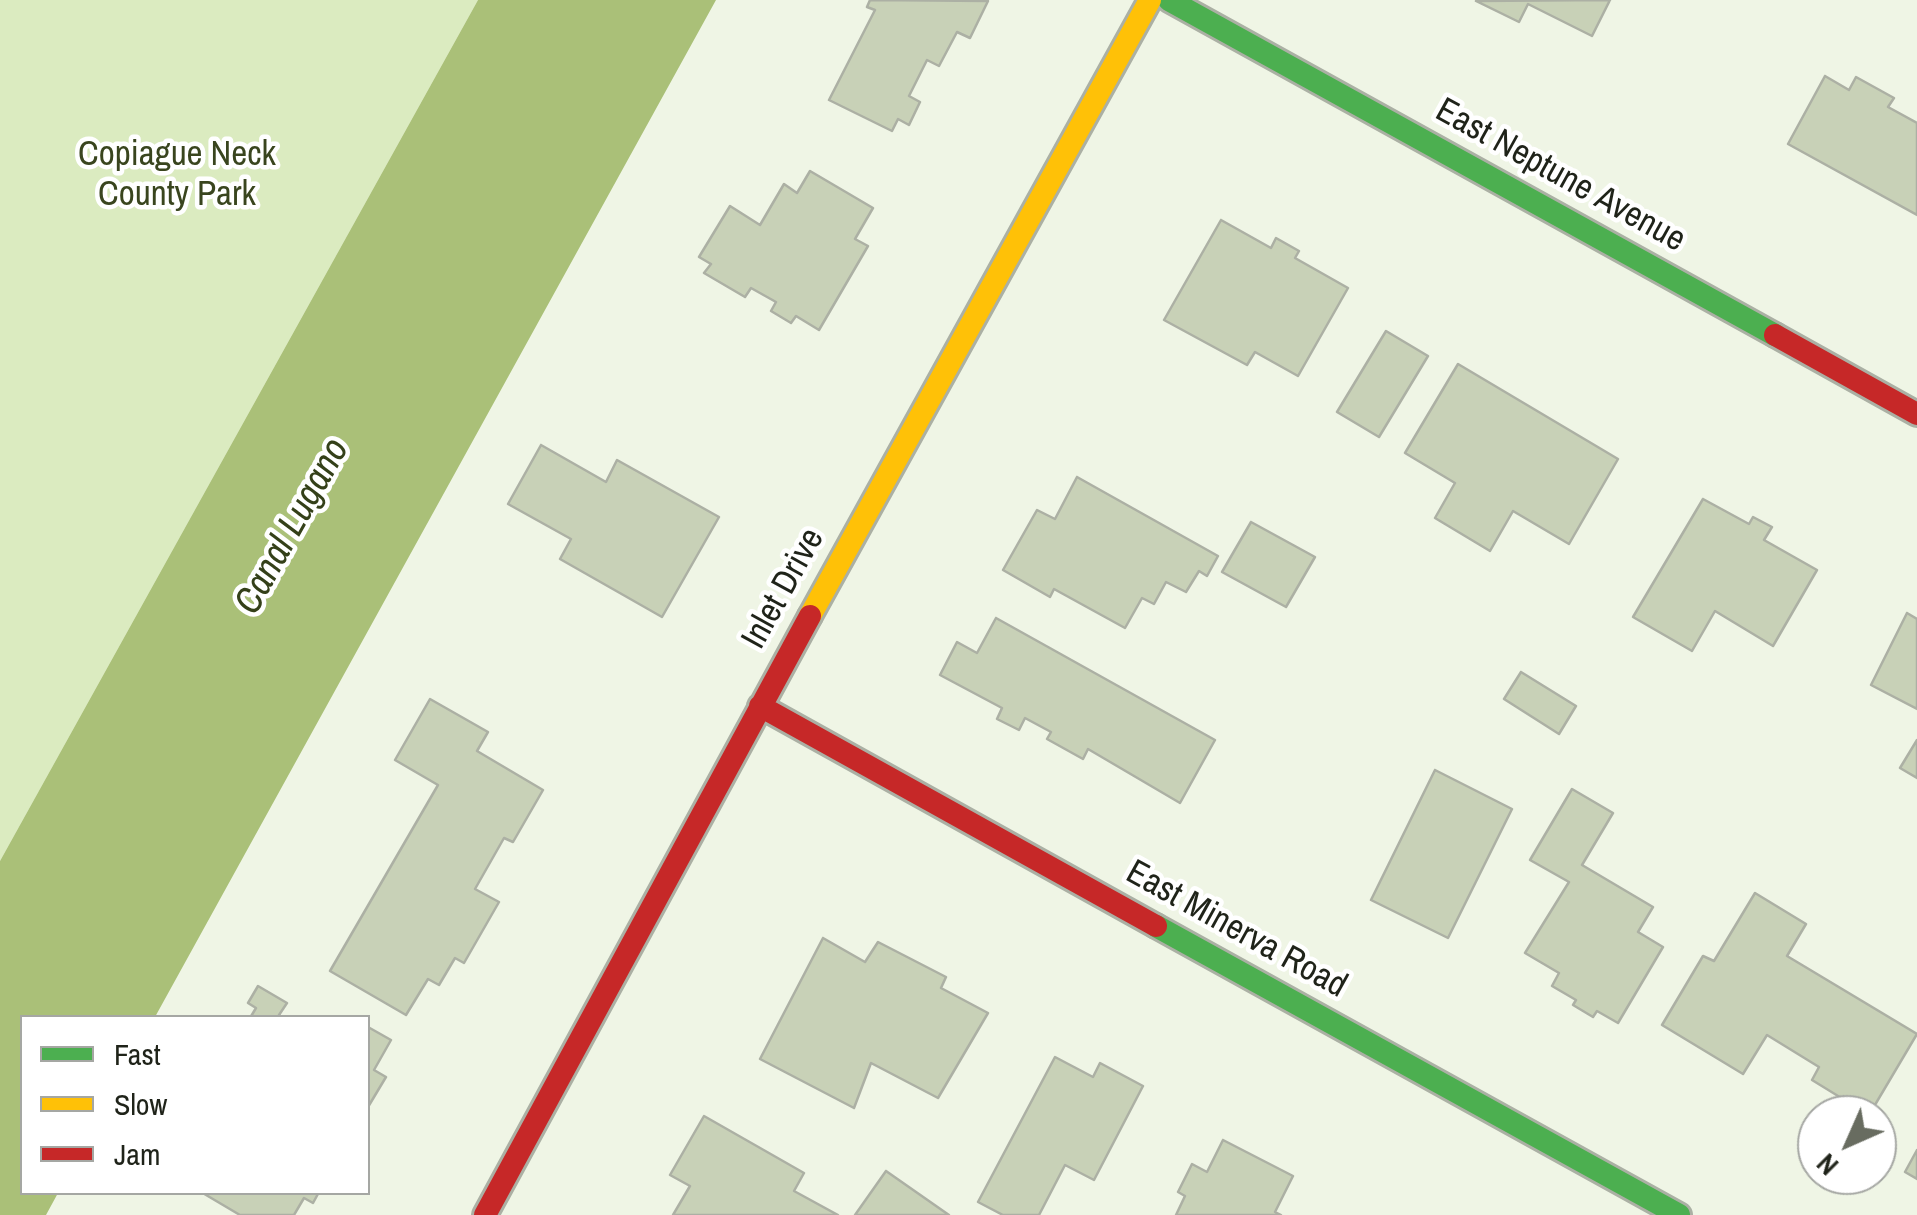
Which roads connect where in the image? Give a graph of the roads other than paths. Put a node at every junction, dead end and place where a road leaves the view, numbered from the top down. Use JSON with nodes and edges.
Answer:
{"nodes":[{"id":1,"x":1150,"y":0,"type":"edge"},
{"id":2,"x":1169,"y":0,"type":"edge"},
{"id":3,"x":1917,"y":414,"type":"edge"},
{"id":4,"x":760,"y":706,"type":"junction"},
{"id":5,"x":486,"y":1215,"type":"edge"},
{"id":6,"x":1679,"y":1215,"type":"edge"}],
"edges":[{"from":1,"to":4,"type":"street","name":"Inlet Drive"},
{"from":2,"to":3,"type":"street","name":"East Neptune Avenue"},
{"from":4,"to":5,"type":"street","name":"Inlet Drive"},
{"from":4,"to":6,"type":"street","name":"East Minerva Road"}]}
